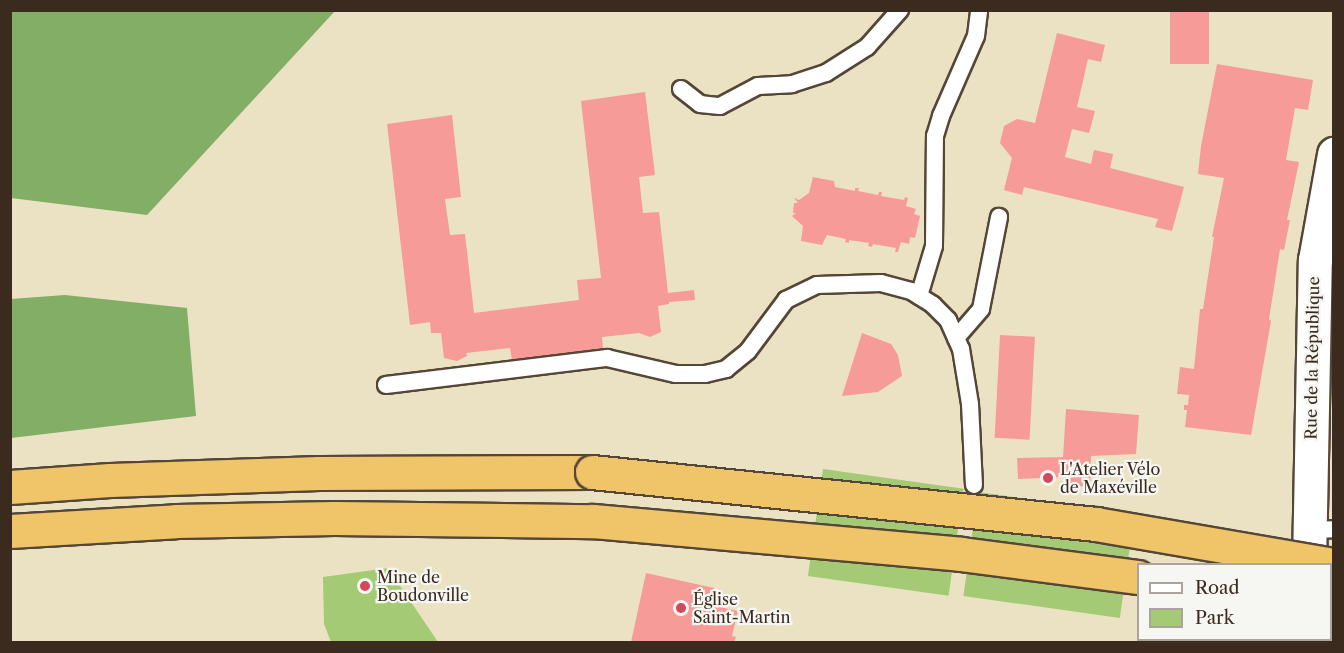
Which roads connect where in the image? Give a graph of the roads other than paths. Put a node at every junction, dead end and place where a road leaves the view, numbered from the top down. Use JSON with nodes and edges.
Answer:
{"nodes":[{"id":1,"x":900,"y":10,"type":"edge"},
{"id":2,"x":979,"y":10,"type":"edge"},
{"id":3,"x":681,"y":89,"type":"dead end"},
{"id":4,"x":1334,"y":154,"type":"edge"},
{"id":5,"x":999,"y":217,"type":"dead end"},
{"id":6,"x":919,"y":296,"type":"junction"},
{"id":7,"x":956,"y":338,"type":"junction"},
{"id":8,"x":386,"y":386,"type":"dead end"},
{"id":9,"x":974,"y":485,"type":"dead end"},
{"id":10,"x":10,"y":487,"type":"edge"},
{"id":11,"x":1322,"y":529,"type":"edge"},
{"id":12,"x":10,"y":531,"type":"edge"},
{"id":13,"x":1309,"y":563,"type":"edge"},
{"id":14,"x":1322,"y":563,"type":"edge"},
{"id":15,"x":1137,"y":577,"type":"edge"}],
"edges":[{"from":1,"to":3,"type":"lane"},
{"from":2,"to":6,"type":"lane"},
{"from":4,"to":11,"type":"street","name":"Rue de la République"},
{"from":5,"to":7,"type":"lane"},
{"from":6,"to":7,"type":"lane"},
{"from":6,"to":8,"type":"lane"},
{"from":7,"to":9,"type":"lane"},
{"from":10,"to":14,"type":"highway","bridge":true},
{"from":11,"to":13,"type":"street","name":"Rue de la République"},
{"from":12,"to":15,"type":"highway"}]}
